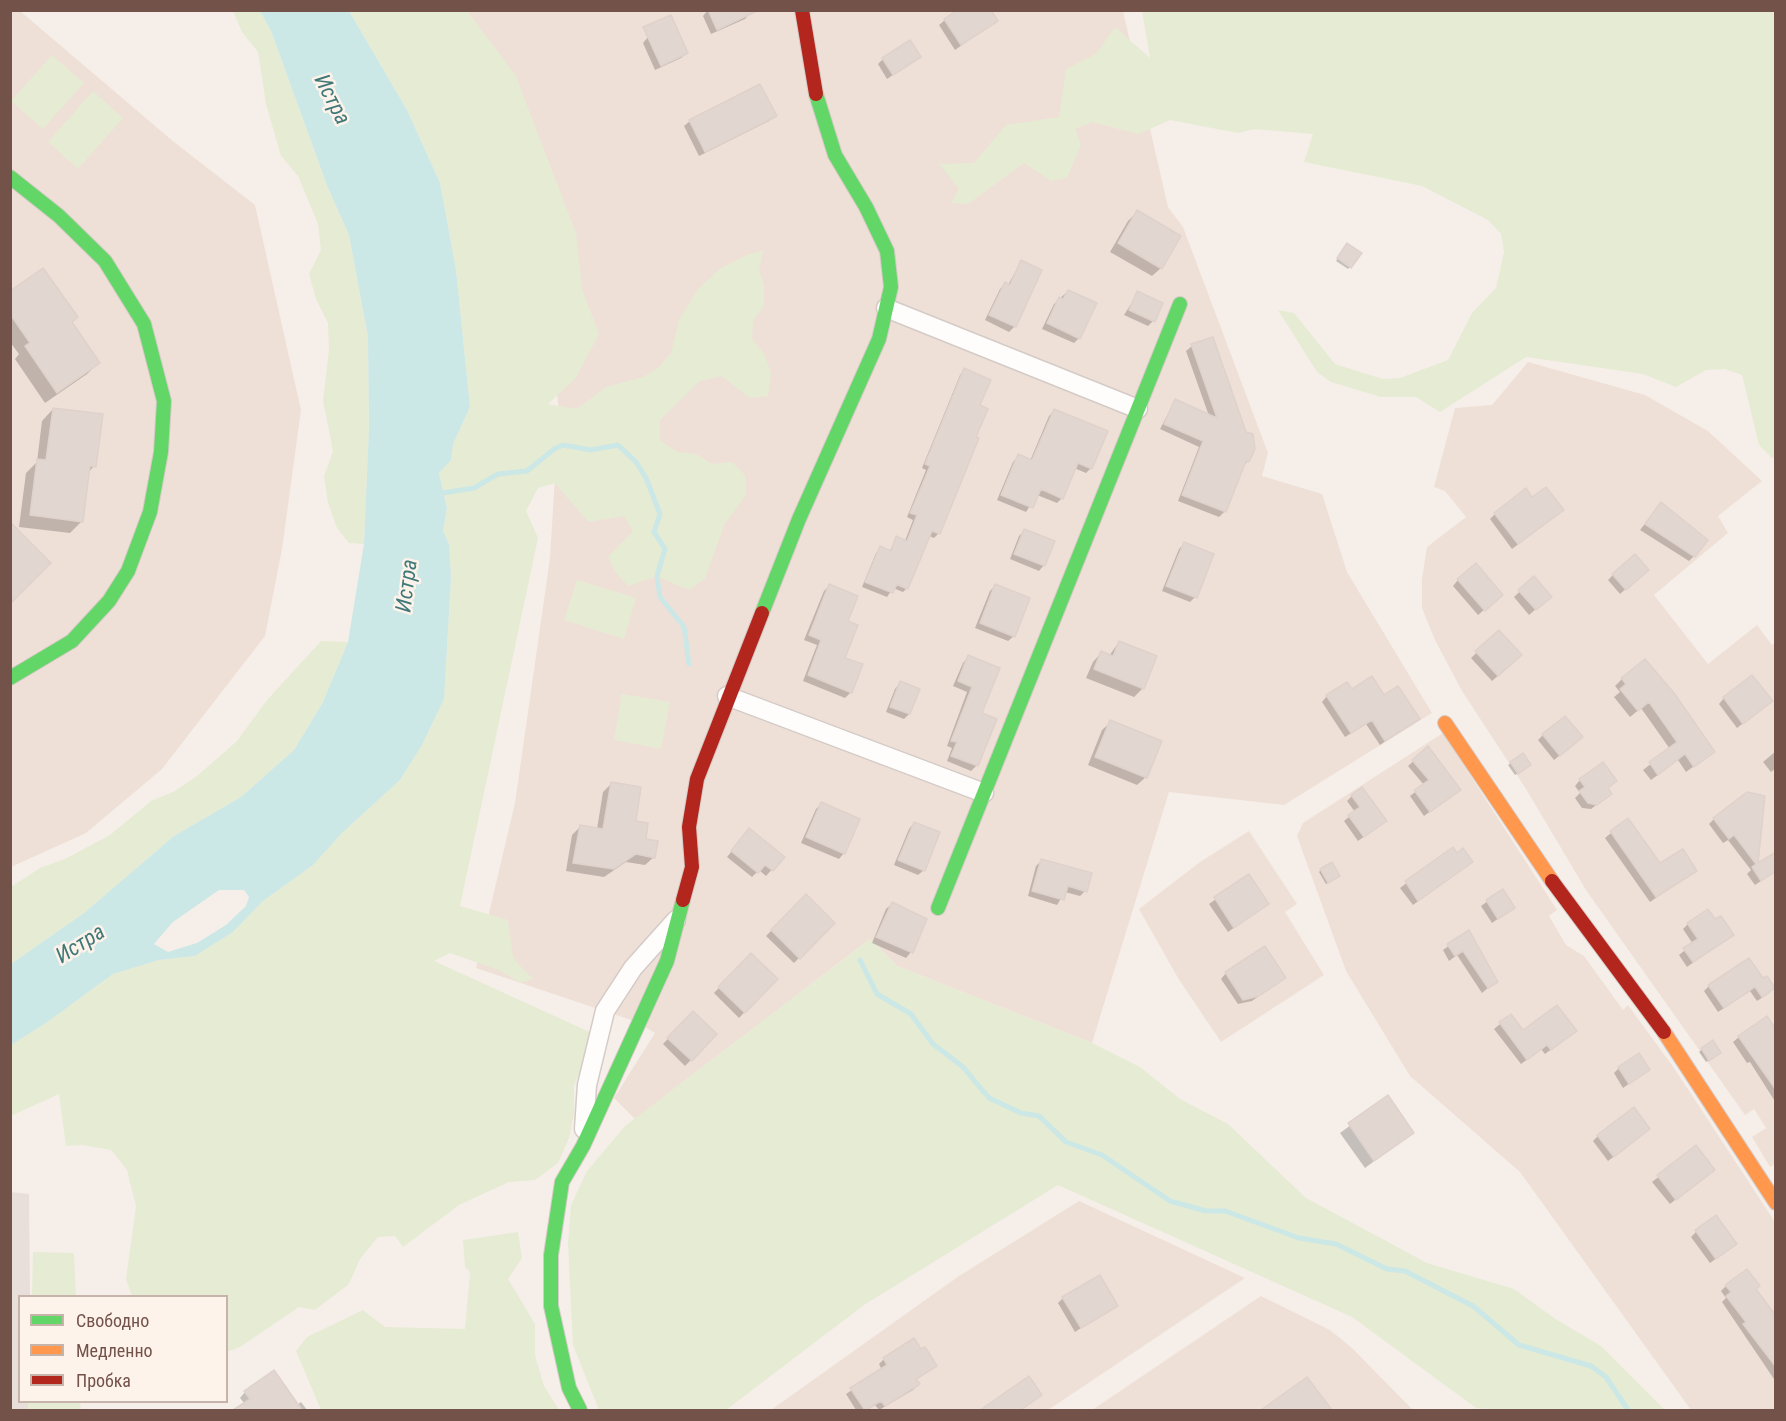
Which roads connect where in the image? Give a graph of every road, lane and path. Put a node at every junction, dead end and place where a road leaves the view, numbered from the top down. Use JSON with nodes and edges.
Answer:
{"nodes":[{"id":1,"x":802,"y":10,"type":"edge"},
{"id":2,"x":10,"y":177,"type":"edge"},
{"id":3,"x":1180,"y":303,"type":"dead end"},
{"id":4,"x":886,"y":308,"type":"junction"},
{"id":5,"x":1138,"y":409,"type":"junction"},
{"id":6,"x":10,"y":678,"type":"edge"},
{"id":7,"x":728,"y":696,"type":"junction"},
{"id":8,"x":1445,"y":723,"type":"dead end"},
{"id":9,"x":984,"y":793,"type":"junction"},
{"id":10,"x":938,"y":908,"type":"dead end"},
{"id":11,"x":680,"y":914,"type":"junction"},
{"id":12,"x":583,"y":1146,"type":"junction"},
{"id":13,"x":1776,"y":1203,"type":"edge"},
{"id":14,"x":580,"y":1410,"type":"edge"}],
"edges":[{"from":1,"to":4,"type":"street"},
{"from":2,"to":6,"type":"street"},
{"from":3,"to":5,"type":"street"},
{"from":4,"to":5,"type":"street"},
{"from":4,"to":7,"type":"street"},
{"from":5,"to":9,"type":"street"},
{"from":7,"to":9,"type":"street"},
{"from":7,"to":11,"type":"street"},
{"from":8,"to":13,"type":"street"},
{"from":9,"to":10,"type":"street"},
{"from":11,"to":12,"type":"street"},
{"from":11,"to":12,"type":"street"},
{"from":12,"to":14,"type":"street"}]}
